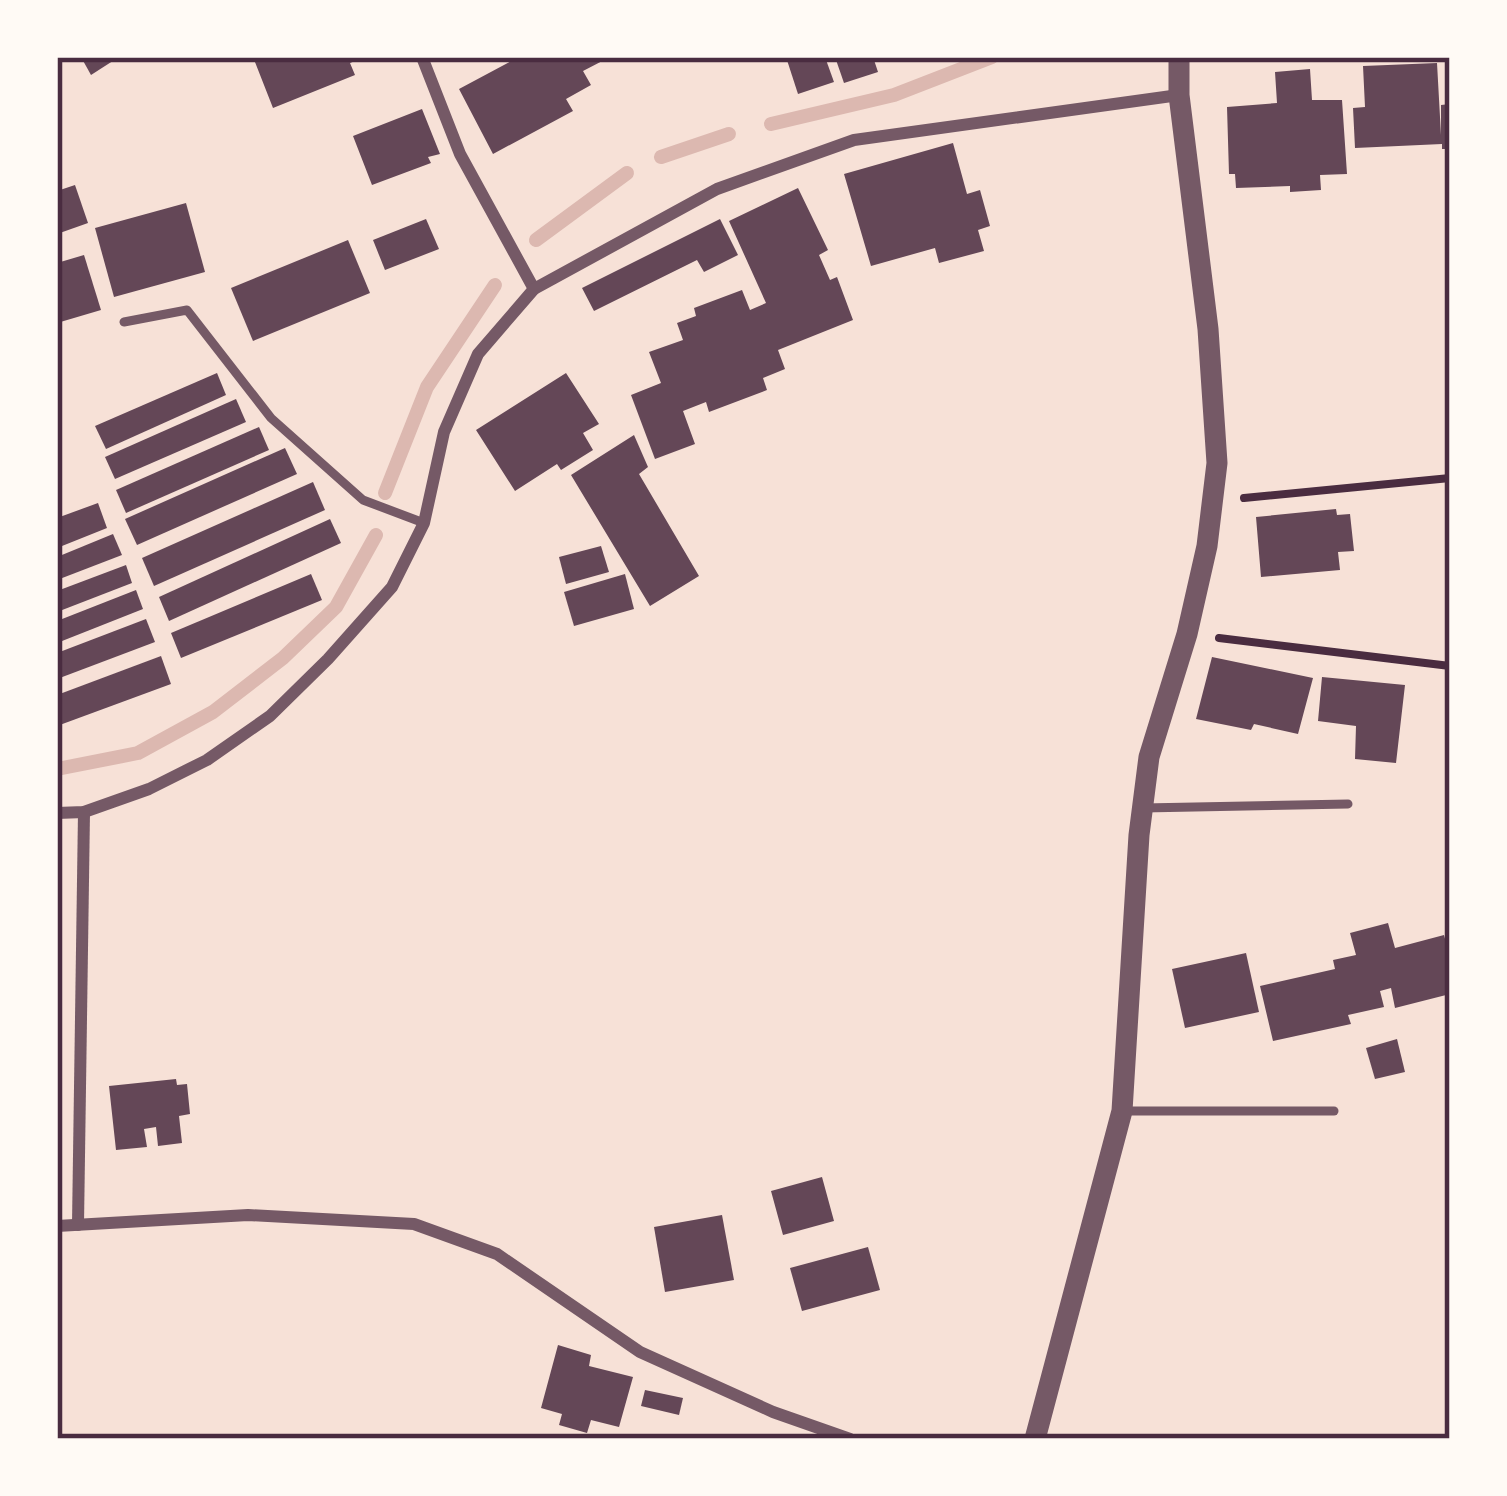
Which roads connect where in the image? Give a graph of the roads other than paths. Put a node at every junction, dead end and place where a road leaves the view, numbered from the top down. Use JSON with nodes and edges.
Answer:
{"nodes":[{"id":1,"x":422,"y":57,"type":"edge"},
{"id":2,"x":1179,"y":57,"type":"edge"},
{"id":3,"x":1179,"y":95,"type":"junction"},
{"id":4,"x":534,"y":289,"type":"junction"},
{"id":5,"x":124,"y":322,"type":"dead end"},
{"id":6,"x":424,"y":523,"type":"junction"},
{"id":7,"x":1348,"y":804,"type":"dead end"},
{"id":8,"x":1142,"y":808,"type":"junction"},
{"id":9,"x":84,"y":812,"type":"junction"},
{"id":10,"x":57,"y":813,"type":"edge"},
{"id":11,"x":1122,"y":1112,"type":"junction"},
{"id":12,"x":1334,"y":1112,"type":"dead end"},
{"id":13,"x":57,"y":1226,"type":"edge"},
{"id":14,"x":78,"y":1226,"type":"junction"},
{"id":15,"x":850,"y":1439,"type":"edge"},
{"id":16,"x":1035,"y":1439,"type":"edge"}],
"edges":[{"from":1,"to":4,"type":"street"},
{"from":2,"to":3,"type":"street"},
{"from":3,"to":4,"type":"street"},
{"from":3,"to":8,"type":"street"},
{"from":4,"to":6,"type":"street"},
{"from":5,"to":6,"type":"lane"},
{"from":6,"to":9,"type":"street"},
{"from":7,"to":8,"type":"lane"},
{"from":8,"to":11,"type":"street"},
{"from":9,"to":10,"type":"street"},
{"from":9,"to":14,"type":"street"},
{"from":11,"to":12,"type":"lane"},
{"from":11,"to":16,"type":"street"},
{"from":13,"to":14,"type":"street"},
{"from":14,"to":15,"type":"street"}]}
